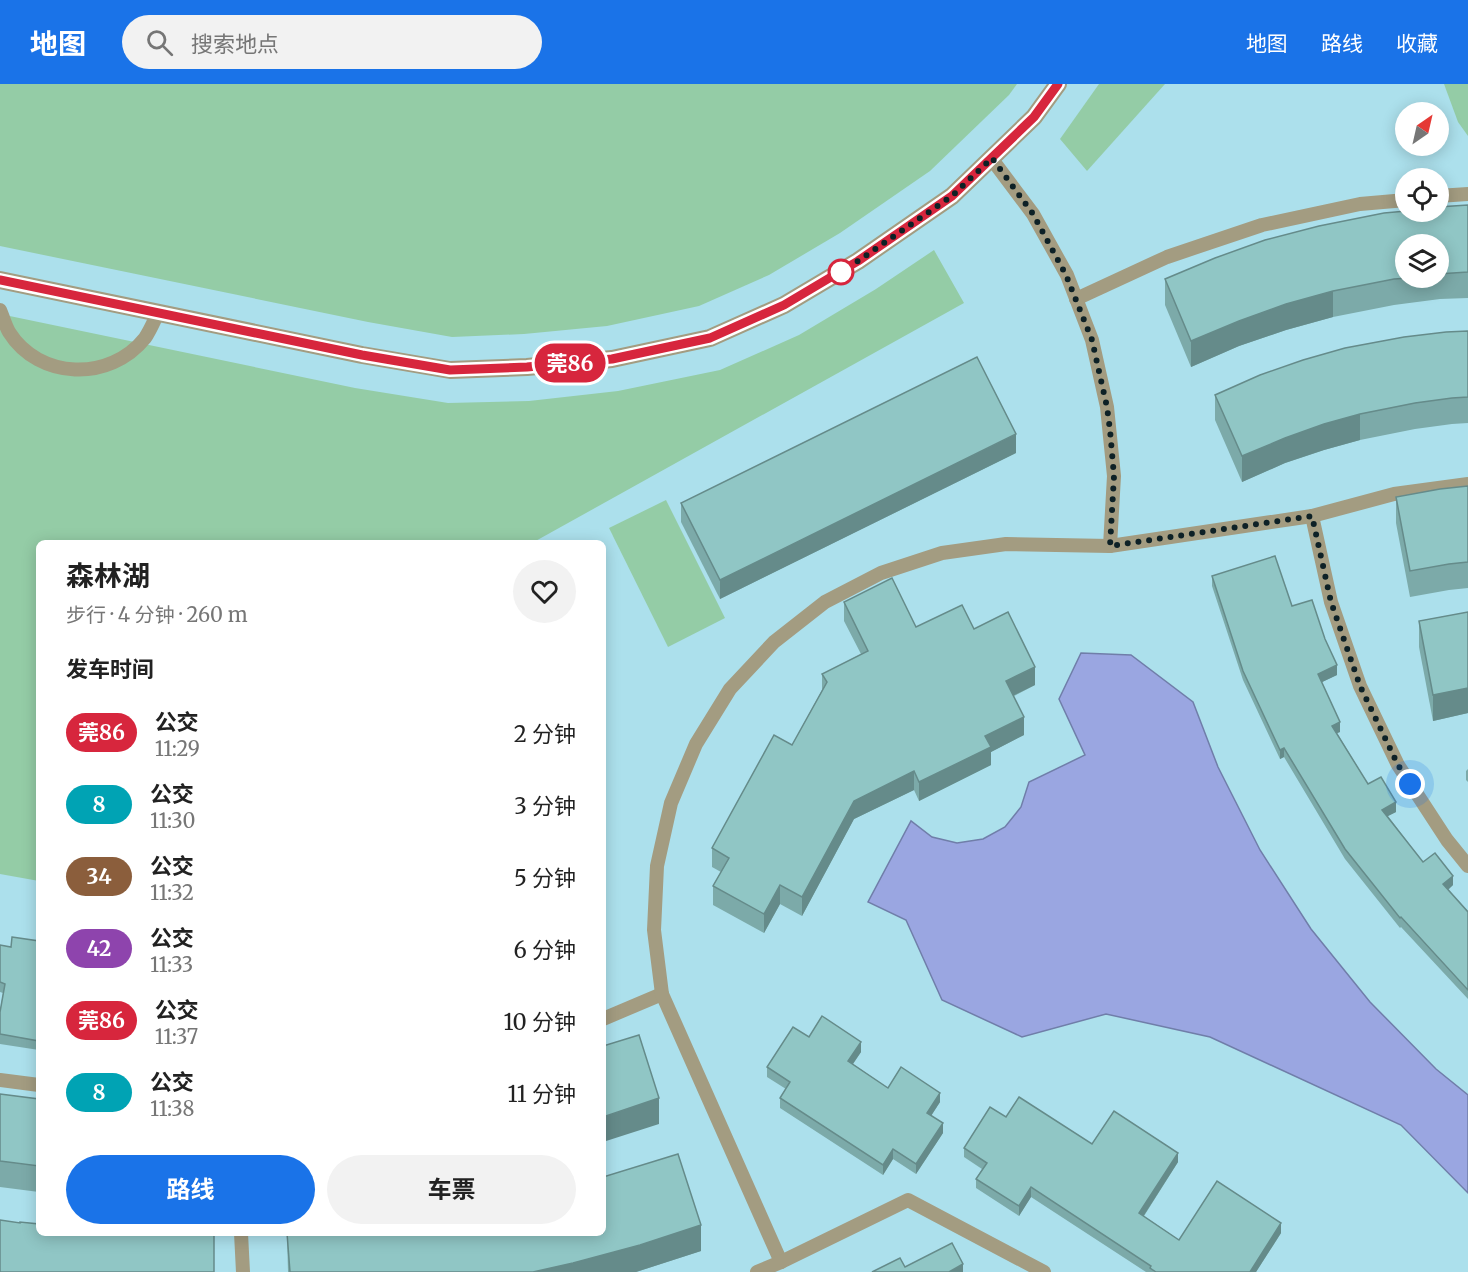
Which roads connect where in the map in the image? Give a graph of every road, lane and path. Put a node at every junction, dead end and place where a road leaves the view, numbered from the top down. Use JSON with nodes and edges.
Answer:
{"nodes":[{"id":1,"x":1058,"y":84,"type":"edge"},
{"id":2,"x":992,"y":158,"type":"junction"},
{"id":3,"x":1468,"y":194,"type":"edge"},
{"id":4,"x":1449,"y":195,"type":"edge"},
{"id":5,"x":1395,"y":201,"type":"edge"},
{"id":6,"x":0,"y":280,"type":"edge"},
{"id":7,"x":1076,"y":299,"type":"junction"},
{"id":8,"x":0,"y":310,"type":"edge"},
{"id":9,"x":158,"y":313,"type":"junction"},
{"id":10,"x":1468,"y":484,"type":"edge"},
{"id":11,"x":1312,"y":516,"type":"junction"},
{"id":12,"x":1110,"y":546,"type":"junction"},
{"id":13,"x":1468,"y":866,"type":"edge"},
{"id":14,"x":662,"y":994,"type":"junction"},
{"id":15,"x":606,"y":1018,"type":"edge"},
{"id":16,"x":0,"y":1080,"type":"edge"},
{"id":17,"x":36,"y":1085,"type":"edge"},
{"id":18,"x":242,"y":1236,"type":"edge"},
{"id":19,"x":781,"y":1262,"type":"junction"},
{"id":20,"x":243,"y":1272,"type":"edge"},
{"id":21,"x":757,"y":1272,"type":"edge"},
{"id":22,"x":1044,"y":1272,"type":"edge"}],
"edges":[{"from":1,"to":2,"type":"street"},
{"from":2,"to":7,"type":"lane"},
{"from":2,"to":9,"type":"street"},
{"from":3,"to":4,"type":"lane"},
{"from":5,"to":7,"type":"lane"},
{"from":6,"to":9,"type":"street"},
{"from":7,"to":12,"type":"lane"},
{"from":8,"to":9,"type":"lane"},
{"from":10,"to":11,"type":"lane"},
{"from":11,"to":12,"type":"lane"},
{"from":11,"to":13,"type":"lane"},
{"from":12,"to":14,"type":"lane"},
{"from":14,"to":15,"type":"lane"},
{"from":14,"to":19,"type":"lane"},
{"from":16,"to":17,"type":"lane"},
{"from":18,"to":20,"type":"lane"},
{"from":19,"to":21,"type":"lane"},
{"from":19,"to":22,"type":"lane"}]}
